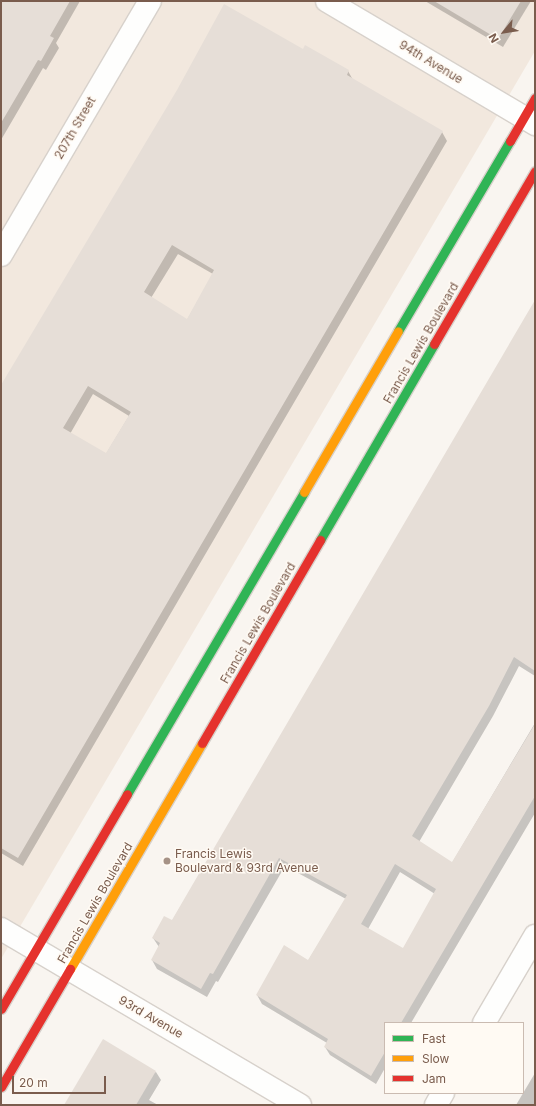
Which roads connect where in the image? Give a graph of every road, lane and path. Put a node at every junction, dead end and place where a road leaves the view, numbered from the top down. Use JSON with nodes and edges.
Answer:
{"nodes":[{"id":1,"x":150,"y":1,"type":"edge"},
{"id":2,"x":327,"y":1,"type":"edge"},
{"id":3,"x":535,"y":98,"type":"edge"},
{"id":4,"x":529,"y":121,"type":"edge"},
{"id":5,"x":535,"y":171,"type":"edge"},
{"id":6,"x":1,"y":255,"type":"edge"},
{"id":7,"x":1,"y":929,"type":"edge"},
{"id":8,"x":535,"y":936,"type":"edge"},
{"id":9,"x":36,"y":950,"type":"junction"},
{"id":10,"x":70,"y":970,"type":"junction"},
{"id":11,"x":1,"y":1009,"type":"edge"},
{"id":12,"x":485,"y":1022,"type":"edge"},
{"id":13,"x":1,"y":1087,"type":"edge"},
{"id":14,"x":443,"y":1094,"type":"edge"},
{"id":15,"x":300,"y":1105,"type":"edge"},
{"id":16,"x":436,"y":1105,"type":"edge"}],
"edges":[{"from":1,"to":6,"type":"street","name":"207th Street"},
{"from":2,"to":4,"type":"street","name":"94th Avenue"},
{"from":3,"to":4,"type":"main road"},
{"from":4,"to":9,"type":"main road"},
{"from":5,"to":10,"type":"main road","name":"Francis Lewis Boulevard"},
{"from":7,"to":9,"type":"street","name":"93rd Avenue"},
{"from":8,"to":12,"type":"street"},
{"from":9,"to":10,"type":"street","name":"93rd Avenue"},
{"from":9,"to":11,"type":"main road"},
{"from":10,"to":13,"type":"main road","name":"Francis Lewis Boulevard"},
{"from":10,"to":15,"type":"street","name":"93rd Avenue"},
{"from":14,"to":16,"type":"street"}]}
